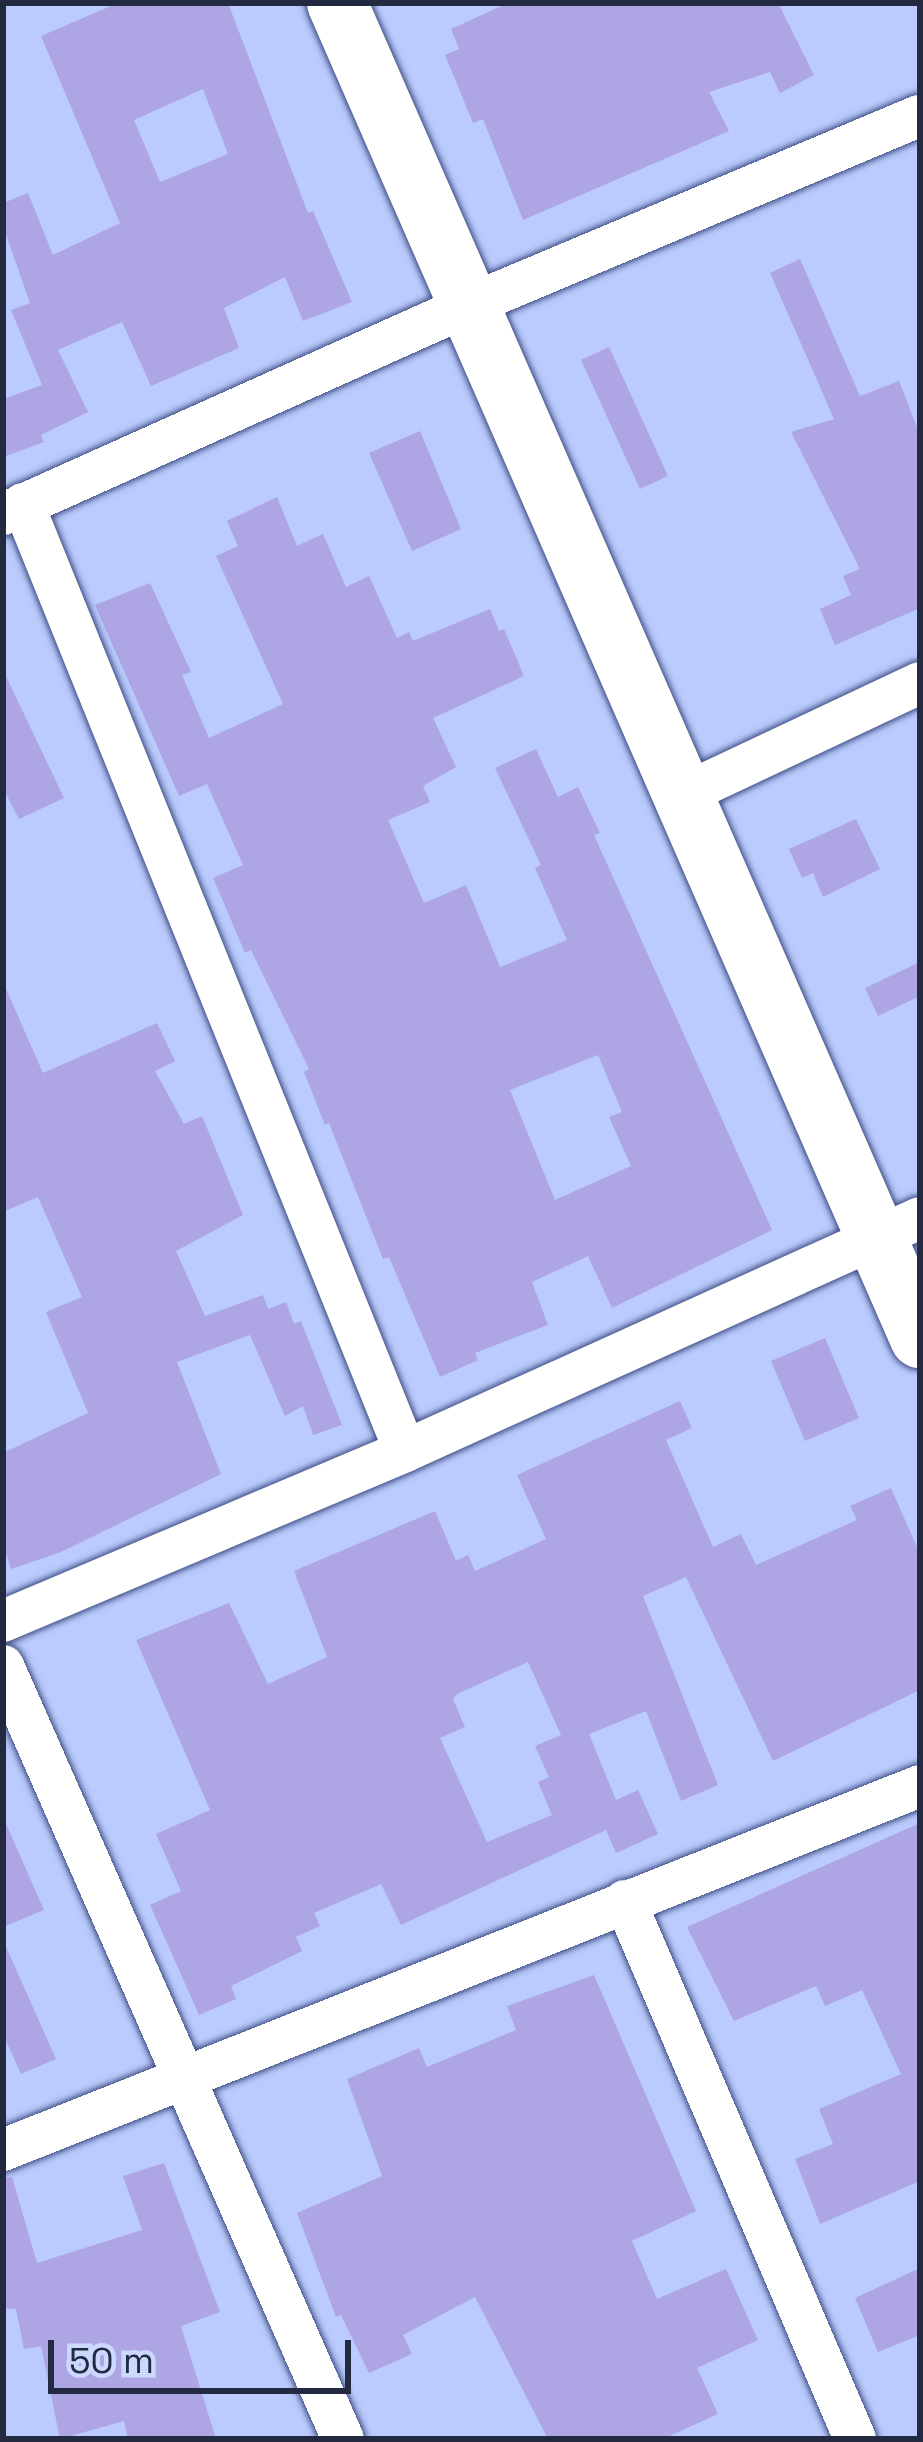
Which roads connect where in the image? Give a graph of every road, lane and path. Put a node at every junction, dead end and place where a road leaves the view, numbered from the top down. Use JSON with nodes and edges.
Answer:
{"nodes":[{"id":1,"x":337,"y":3,"type":"edge"},
{"id":2,"x":920,"y":116,"type":"edge"},
{"id":3,"x":467,"y":306,"type":"junction"},
{"id":4,"x":13,"y":509,"type":"edge"},
{"id":5,"x":920,"y":683,"type":"edge"},
{"id":6,"x":682,"y":795,"type":"junction"},
{"id":7,"x":897,"y":1229,"type":"edge"},
{"id":8,"x":920,"y":1337,"type":"edge"},
{"id":9,"x":405,"y":1451,"type":"junction"},
{"id":10,"x":3,"y":1621,"type":"edge"},
{"id":11,"x":3,"y":1666,"type":"edge"},
{"id":12,"x":920,"y":1786,"type":"edge"},
{"id":13,"x":625,"y":1901,"type":"junction"},
{"id":14,"x":184,"y":2074,"type":"junction"},
{"id":15,"x":3,"y":2150,"type":"edge"},
{"id":16,"x":343,"y":2439,"type":"edge"},
{"id":17,"x":855,"y":2439,"type":"edge"}],
"edges":[{"from":1,"to":3,"type":"street"},
{"from":2,"to":3,"type":"street"},
{"from":3,"to":4,"type":"street"},
{"from":3,"to":6,"type":"street"},
{"from":4,"to":9,"type":"street"},
{"from":5,"to":6,"type":"street"},
{"from":6,"to":7,"type":"street"},
{"from":7,"to":8,"type":"street"},
{"from":7,"to":9,"type":"street"},
{"from":9,"to":10,"type":"street"},
{"from":11,"to":14,"type":"street"},
{"from":12,"to":13,"type":"street"},
{"from":13,"to":14,"type":"street"},
{"from":13,"to":17,"type":"street"},
{"from":14,"to":15,"type":"street"},
{"from":14,"to":16,"type":"street"}]}
